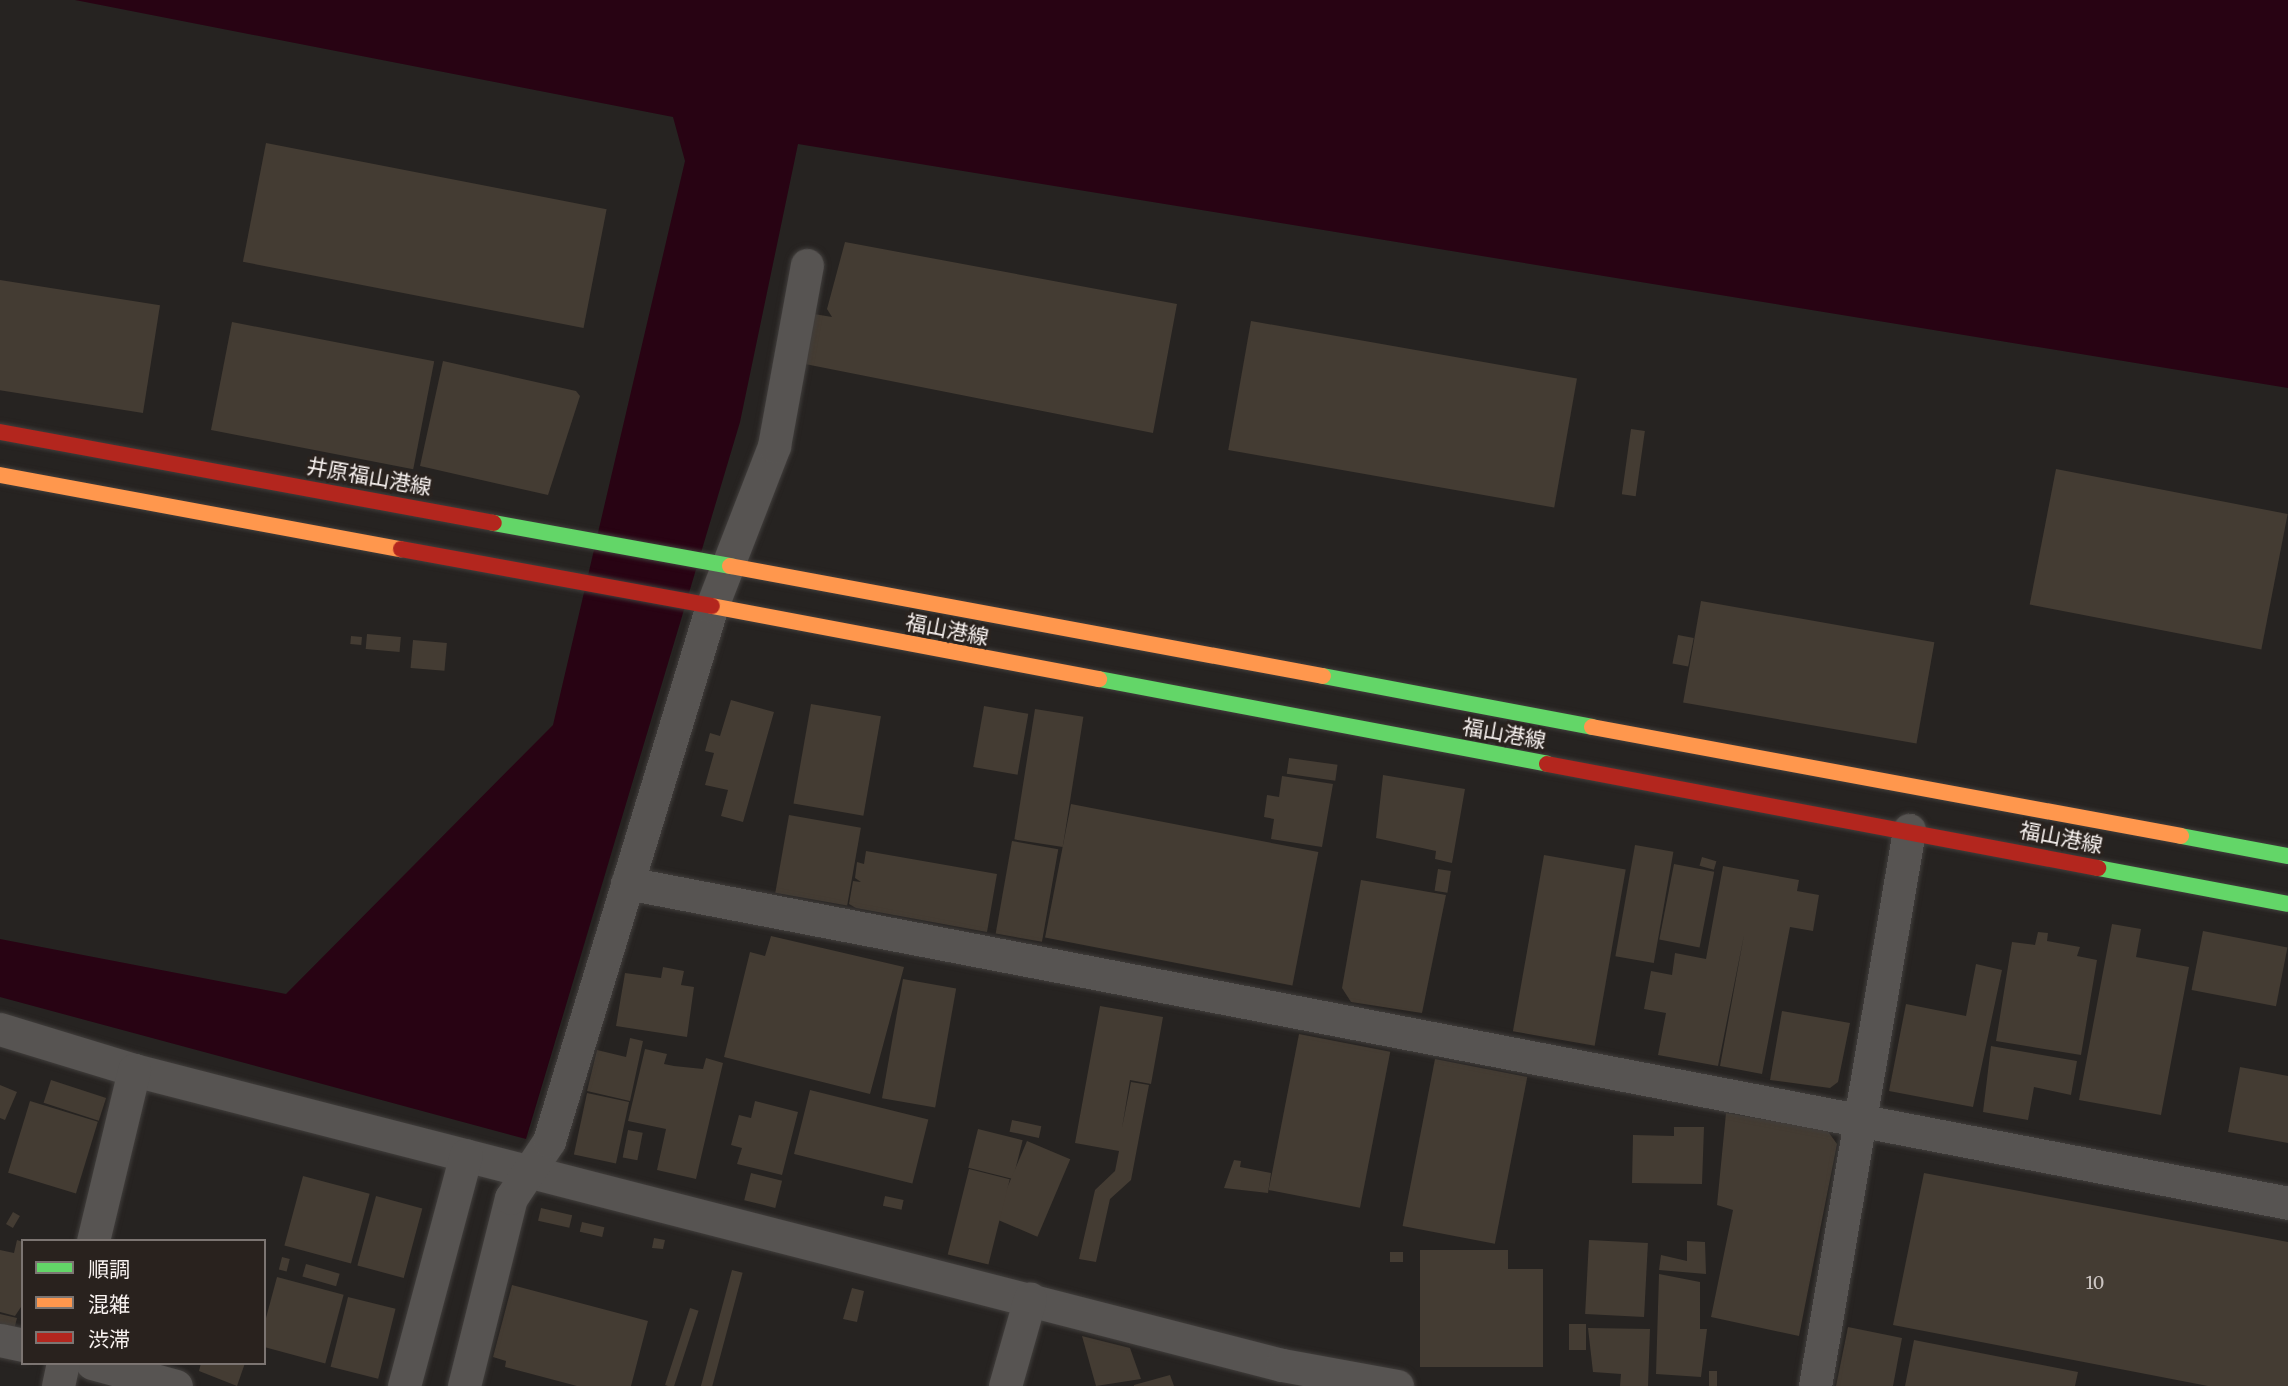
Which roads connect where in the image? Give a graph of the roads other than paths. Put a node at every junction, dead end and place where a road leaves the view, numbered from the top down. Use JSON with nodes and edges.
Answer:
{"nodes":[{"id":1,"x":807,"y":265,"type":"dead end"},
{"id":2,"x":0,"y":432,"type":"edge"},
{"id":3,"x":0,"y":475,"type":"edge"},
{"id":4,"x":720,"y":564,"type":"junction"},
{"id":5,"x":705,"y":604,"type":"junction"},
{"id":6,"x":1909,"y":830,"type":"junction"},
{"id":7,"x":2288,"y":856,"type":"edge"},
{"id":8,"x":627,"y":883,"type":"junction"},
{"id":9,"x":2288,"y":904,"type":"edge"},
{"id":10,"x":0,"y":1029,"type":"edge"},
{"id":11,"x":134,"y":1070,"type":"junction"},
{"id":12,"x":1860,"y":1123,"type":"junction"},
{"id":13,"x":466,"y":1155,"type":"junction"},
{"id":14,"x":530,"y":1171,"type":"junction"},
{"id":15,"x":2288,"y":1203,"type":"edge"},
{"id":16,"x":93,"y":1239,"type":"edge"},
{"id":17,"x":1030,"y":1298,"type":"junction"},
{"id":18,"x":0,"y":1340,"type":"edge"},
{"id":19,"x":21,"y":1345,"type":"edge"},
{"id":20,"x":63,"y":1365,"type":"edge"},
{"id":21,"x":99,"y":1365,"type":"edge"},
{"id":22,"x":58,"y":1386,"type":"edge"},
{"id":23,"x":176,"y":1386,"type":"edge"},
{"id":24,"x":404,"y":1386,"type":"edge"},
{"id":25,"x":464,"y":1386,"type":"edge"},
{"id":26,"x":1005,"y":1386,"type":"edge"},
{"id":27,"x":1397,"y":1386,"type":"edge"},
{"id":28,"x":1815,"y":1386,"type":"edge"}],
"edges":[{"from":1,"to":4,"type":"street"},
{"from":2,"to":4,"type":"main road","name":"井原福山港線"},
{"from":3,"to":5,"type":"main road"},
{"from":4,"to":5,"type":"street"},
{"from":4,"to":7,"type":"main road","name":"福山港線"},
{"from":5,"to":6,"type":"main road","name":"福山港線"},
{"from":5,"to":8,"type":"street"},
{"from":6,"to":9,"type":"main road","name":"福山港線"},
{"from":6,"to":12,"type":"street"},
{"from":8,"to":12,"type":"street"},
{"from":8,"to":14,"type":"street"},
{"from":10,"to":11,"type":"street"},
{"from":11,"to":13,"type":"street"},
{"from":11,"to":16,"type":"street"},
{"from":12,"to":15,"type":"street"},
{"from":12,"to":28,"type":"street"},
{"from":13,"to":14,"type":"street"},
{"from":13,"to":24,"type":"street"},
{"from":14,"to":17,"type":"street"},
{"from":14,"to":25,"type":"street"},
{"from":17,"to":26,"type":"street"},
{"from":17,"to":27,"type":"street"},
{"from":18,"to":19,"type":"street"},
{"from":20,"to":22,"type":"street"},
{"from":21,"to":23,"type":"street"}]}
